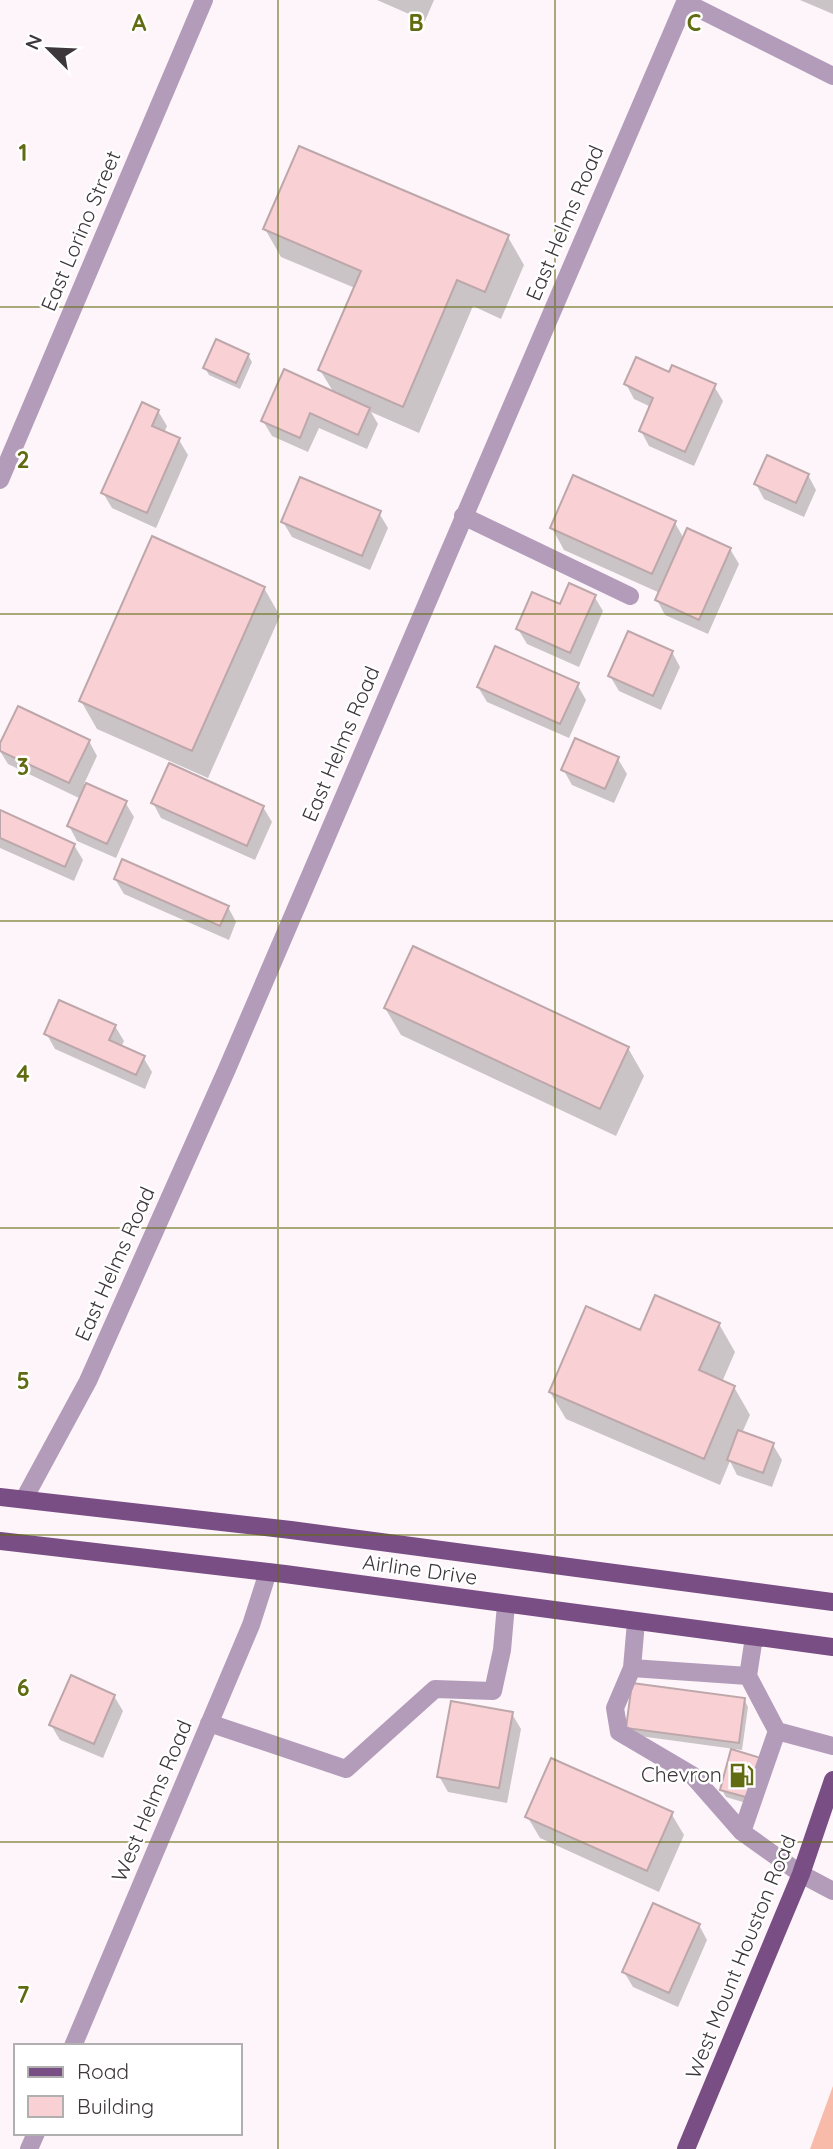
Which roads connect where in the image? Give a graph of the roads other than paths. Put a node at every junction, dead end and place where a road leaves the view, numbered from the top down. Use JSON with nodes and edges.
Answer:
{"nodes":[{"id":1,"x":204,"y":0,"type":"edge"},
{"id":2,"x":685,"y":1,"type":"edge"},
{"id":3,"x":833,"y":76,"type":"edge"},
{"id":4,"x":0,"y":480,"type":"edge"},
{"id":5,"x":463,"y":516,"type":"junction"},
{"id":6,"x":630,"y":596,"type":"dead end"},
{"id":7,"x":0,"y":1497,"type":"edge"},
{"id":8,"x":24,"y":1499,"type":"junction"},
{"id":9,"x":0,"y":1541,"type":"edge"},
{"id":10,"x":268,"y":1572,"type":"junction"},
{"id":11,"x":833,"y":1602,"type":"edge"},
{"id":12,"x":506,"y":1605,"type":"junction"},
{"id":13,"x":636,"y":1622,"type":"junction"},
{"id":14,"x":754,"y":1637,"type":"junction"},
{"id":15,"x":833,"y":1647,"type":"edge"},
{"id":16,"x":632,"y":1668,"type":"junction"},
{"id":17,"x":748,"y":1676,"type":"junction"},
{"id":18,"x":209,"y":1723,"type":"junction"},
{"id":19,"x":777,"y":1731,"type":"junction"},
{"id":20,"x":833,"y":1746,"type":"edge"},
{"id":21,"x":833,"y":1780,"type":"edge"},
{"id":22,"x":743,"y":1832,"type":"junction"},
{"id":23,"x":801,"y":1874,"type":"junction"},
{"id":24,"x":833,"y":1891,"type":"edge"},
{"id":25,"x":74,"y":2044,"type":"edge"},
{"id":26,"x":686,"y":2149,"type":"edge"}],
"edges":[{"from":1,"to":4,"type":"street","name":"East Lorino Street"},
{"from":2,"to":3,"type":"street"},
{"from":2,"to":5,"type":"street","name":"East Helms Road"},
{"from":5,"to":6,"type":"street"},
{"from":5,"to":8,"type":"street","name":"East Helms Road"},
{"from":7,"to":8,"type":"main road","name":"Airline Drive"},
{"from":8,"to":11,"type":"main road","name":"Airline Drive"},
{"from":9,"to":10,"type":"main road","name":"Airline Drive"},
{"from":10,"to":12,"type":"main road","name":"Airline Drive"},
{"from":10,"to":18,"type":"street","name":"West Helms Road"},
{"from":12,"to":13,"type":"main road","name":"Airline Drive"},
{"from":12,"to":18,"type":"street"},
{"from":13,"to":14,"type":"main road","name":"Airline Drive"},
{"from":13,"to":16,"type":"street"},
{"from":14,"to":15,"type":"main road","name":"Airline Drive"},
{"from":14,"to":17,"type":"street"},
{"from":16,"to":17,"type":"street"},
{"from":16,"to":22,"type":"street"},
{"from":17,"to":19,"type":"street"},
{"from":18,"to":25,"type":"street","name":"West Helms Road"},
{"from":19,"to":20,"type":"street"},
{"from":19,"to":22,"type":"street"},
{"from":21,"to":23,"type":"main road","name":"West Mount Houston Road"},
{"from":22,"to":23,"type":"street"},
{"from":23,"to":24,"type":"street"},
{"from":23,"to":26,"type":"main road","name":"West Mount Houston Road"}]}
